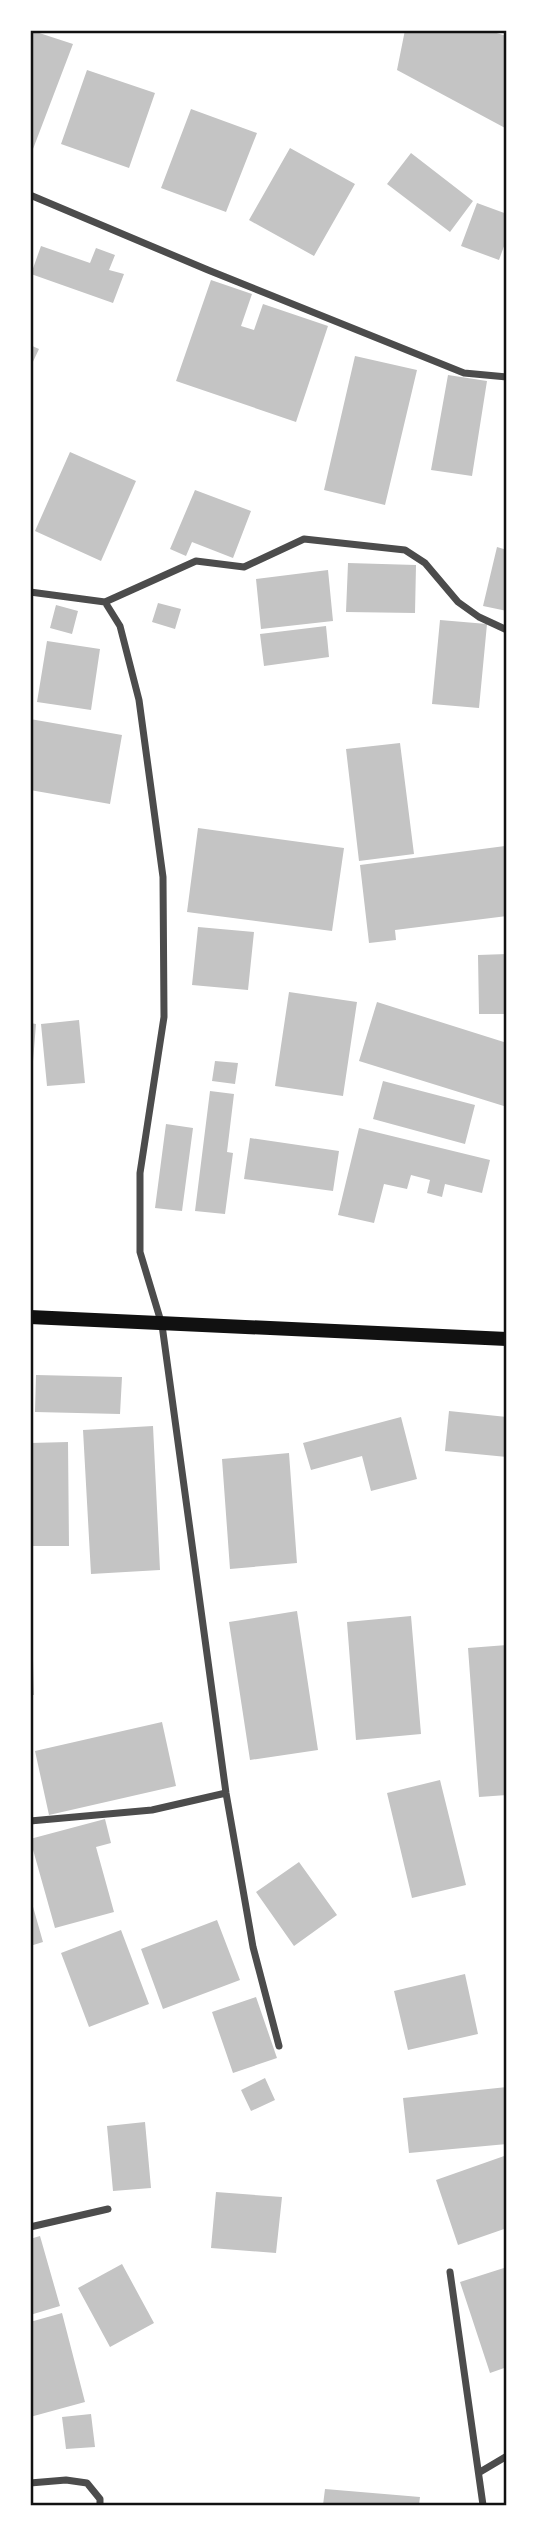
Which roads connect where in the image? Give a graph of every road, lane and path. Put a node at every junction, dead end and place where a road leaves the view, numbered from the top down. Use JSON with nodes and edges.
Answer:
{"nodes":[{"id":1,"x":30,"y":195,"type":"edge"},
{"id":2,"x":507,"y":377,"type":"edge"},
{"id":3,"x":30,"y":592,"type":"edge"},
{"id":4,"x":106,"y":602,"type":"junction"},
{"id":5,"x":507,"y":630,"type":"edge"},
{"id":6,"x":30,"y":1317,"type":"edge"},
{"id":7,"x":162,"y":1325,"type":"junction"},
{"id":8,"x":507,"y":1339,"type":"edge"},
{"id":9,"x":226,"y":1793,"type":"junction"},
{"id":10,"x":30,"y":1821,"type":"edge"},
{"id":11,"x":279,"y":2046,"type":"dead end"},
{"id":12,"x":108,"y":2209,"type":"dead end"},
{"id":13,"x":30,"y":2227,"type":"edge"},
{"id":14,"x":450,"y":2272,"type":"dead end"},
{"id":15,"x":507,"y":2456,"type":"edge"},
{"id":16,"x":480,"y":2472,"type":"junction"},
{"id":17,"x":30,"y":2483,"type":"edge"},
{"id":18,"x":100,"y":2505,"type":"edge"},
{"id":19,"x":483,"y":2505,"type":"edge"}],
"edges":[{"from":1,"to":2,"type":"street"},
{"from":3,"to":4,"type":"street"},
{"from":4,"to":5,"type":"street"},
{"from":4,"to":7,"type":"street"},
{"from":6,"to":7,"type":"main road"},
{"from":7,"to":8,"type":"main road"},
{"from":7,"to":9,"type":"street"},
{"from":9,"to":10,"type":"street"},
{"from":9,"to":11,"type":"street"},
{"from":12,"to":13,"type":"street"},
{"from":14,"to":16,"type":"street"},
{"from":15,"to":16,"type":"street"},
{"from":16,"to":19,"type":"street"},
{"from":17,"to":18,"type":"street"}]}
